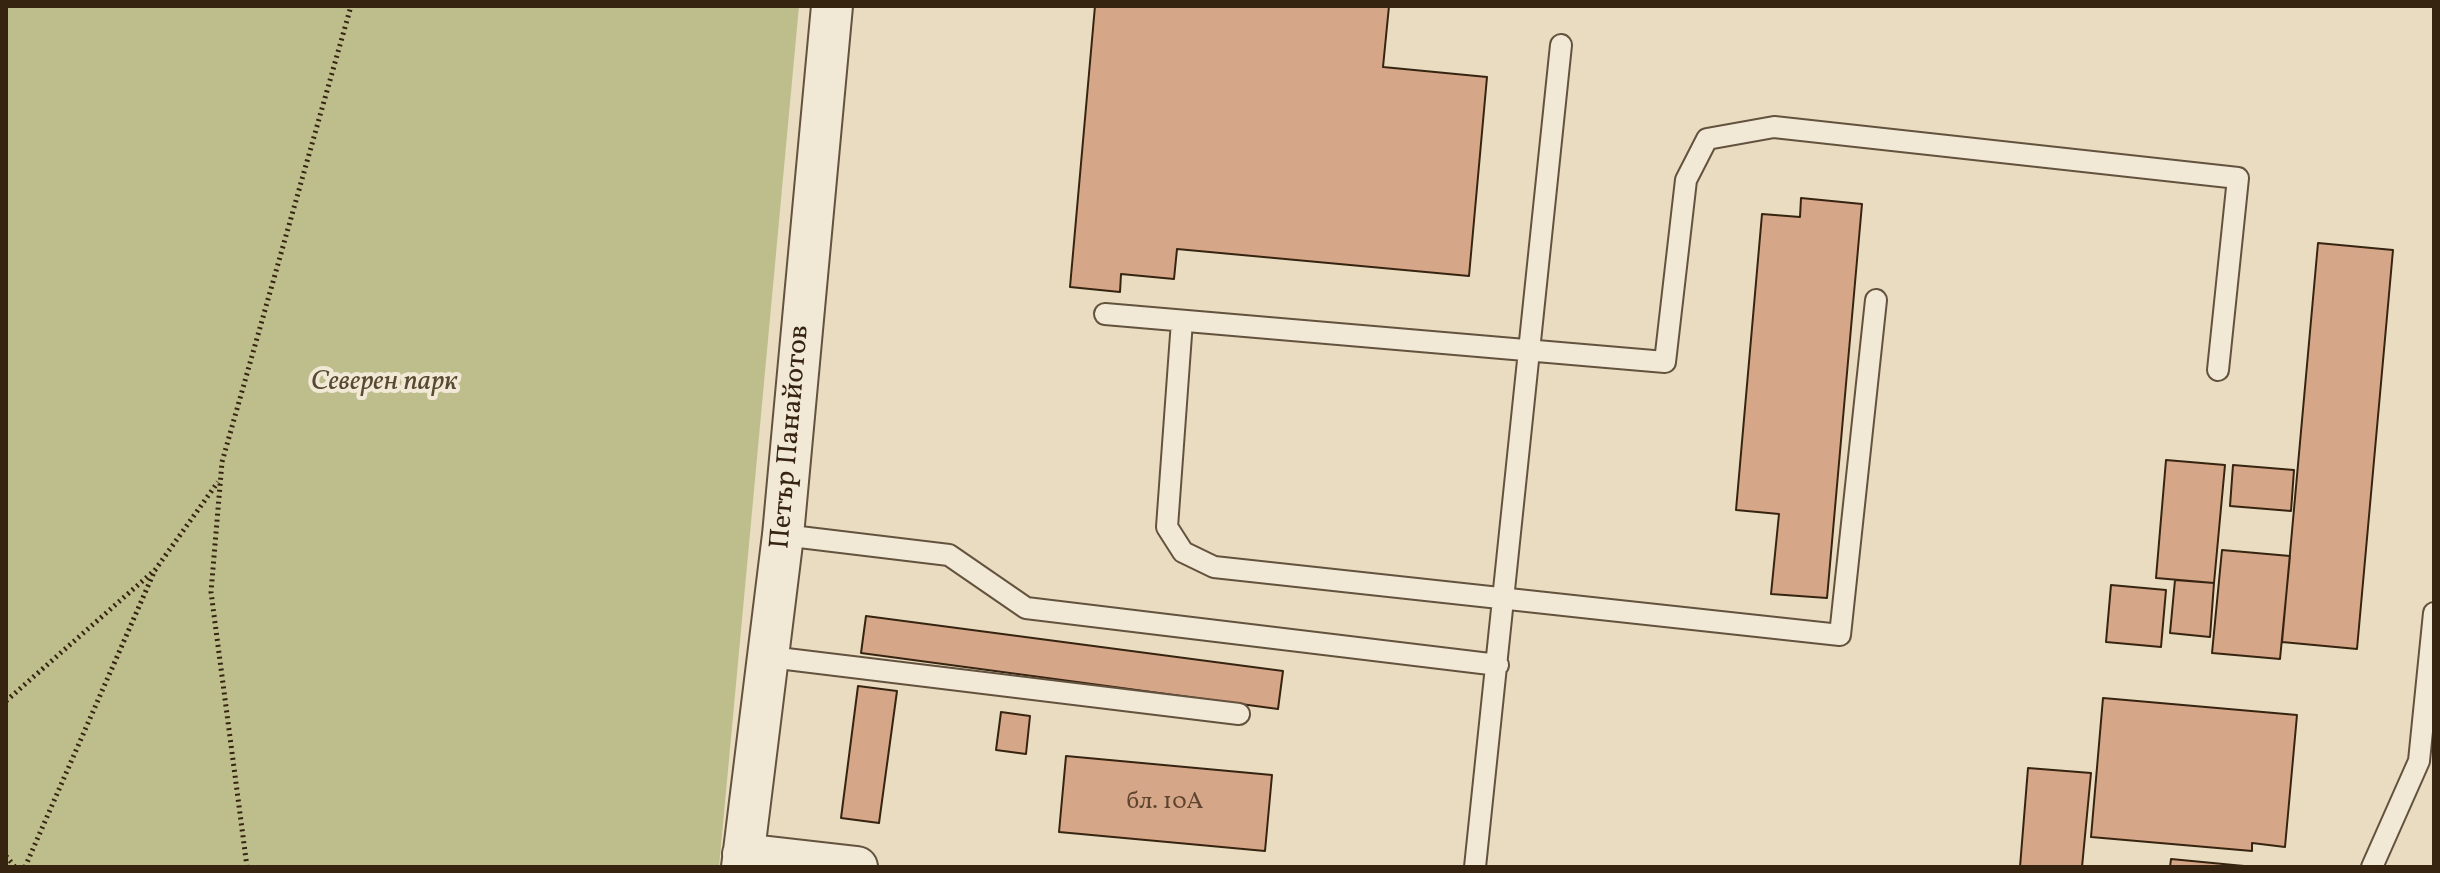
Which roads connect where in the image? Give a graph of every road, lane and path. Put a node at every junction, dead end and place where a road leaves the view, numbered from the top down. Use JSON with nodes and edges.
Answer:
{"nodes":[{"id":1,"x":351,"y":6,"type":"edge"},
{"id":2,"x":832,"y":6,"type":"edge"},
{"id":3,"x":1561,"y":45,"type":"dead end"},
{"id":4,"x":1876,"y":300,"type":"dead end"},
{"id":5,"x":1105,"y":314,"type":"dead end"},
{"id":6,"x":1182,"y":321,"type":"junction"},
{"id":7,"x":1531,"y":351,"type":"junction"},
{"id":8,"x":2218,"y":370,"type":"dead end"},
{"id":9,"x":219,"y":481,"type":"junction"},
{"id":10,"x":783,"y":535,"type":"junction"},
{"id":11,"x":155,"y":570,"type":"junction"},
{"id":12,"x":1504,"y":599,"type":"junction"},
{"id":13,"x":2434,"y":613,"type":"edge"},
{"id":14,"x":770,"y":657,"type":"junction"},
{"id":15,"x":1498,"y":665,"type":"junction"},
{"id":16,"x":6,"y":701,"type":"edge"},
{"id":17,"x":1239,"y":714,"type":"dead end"},
{"id":18,"x":6,"y":856,"type":"edge"},
{"id":19,"x":743,"y":861,"type":"edge"},
{"id":20,"x":15,"y":867,"type":"edge"},
{"id":21,"x":25,"y":867,"type":"edge"},
{"id":22,"x":247,"y":867,"type":"edge"},
{"id":23,"x":857,"y":867,"type":"edge"},
{"id":24,"x":1475,"y":867,"type":"edge"},
{"id":25,"x":2372,"y":867,"type":"edge"}],
"edges":[{"from":1,"to":9,"type":"path"},
{"from":2,"to":10,"type":"street","name":"Петър Панайотов"},
{"from":3,"to":7,"type":"lane"},
{"from":4,"to":12,"type":"lane"},
{"from":5,"to":6,"type":"lane"},
{"from":6,"to":7,"type":"lane"},
{"from":6,"to":12,"type":"lane"},
{"from":7,"to":8,"type":"lane"},
{"from":7,"to":12,"type":"lane"},
{"from":9,"to":11,"type":"path"},
{"from":9,"to":22,"type":"path"},
{"from":10,"to":14,"type":"street","name":"Петър Панайотов"},
{"from":10,"to":15,"type":"lane"},
{"from":11,"to":16,"type":"path"},
{"from":11,"to":21,"type":"path"},
{"from":12,"to":15,"type":"lane"},
{"from":13,"to":25,"type":"lane"},
{"from":14,"to":17,"type":"lane"},
{"from":14,"to":19,"type":"street","name":"Петър Панайотов"},
{"from":15,"to":24,"type":"lane"},
{"from":18,"to":20,"type":"path"},
{"from":19,"to":23,"type":"street"}]}
